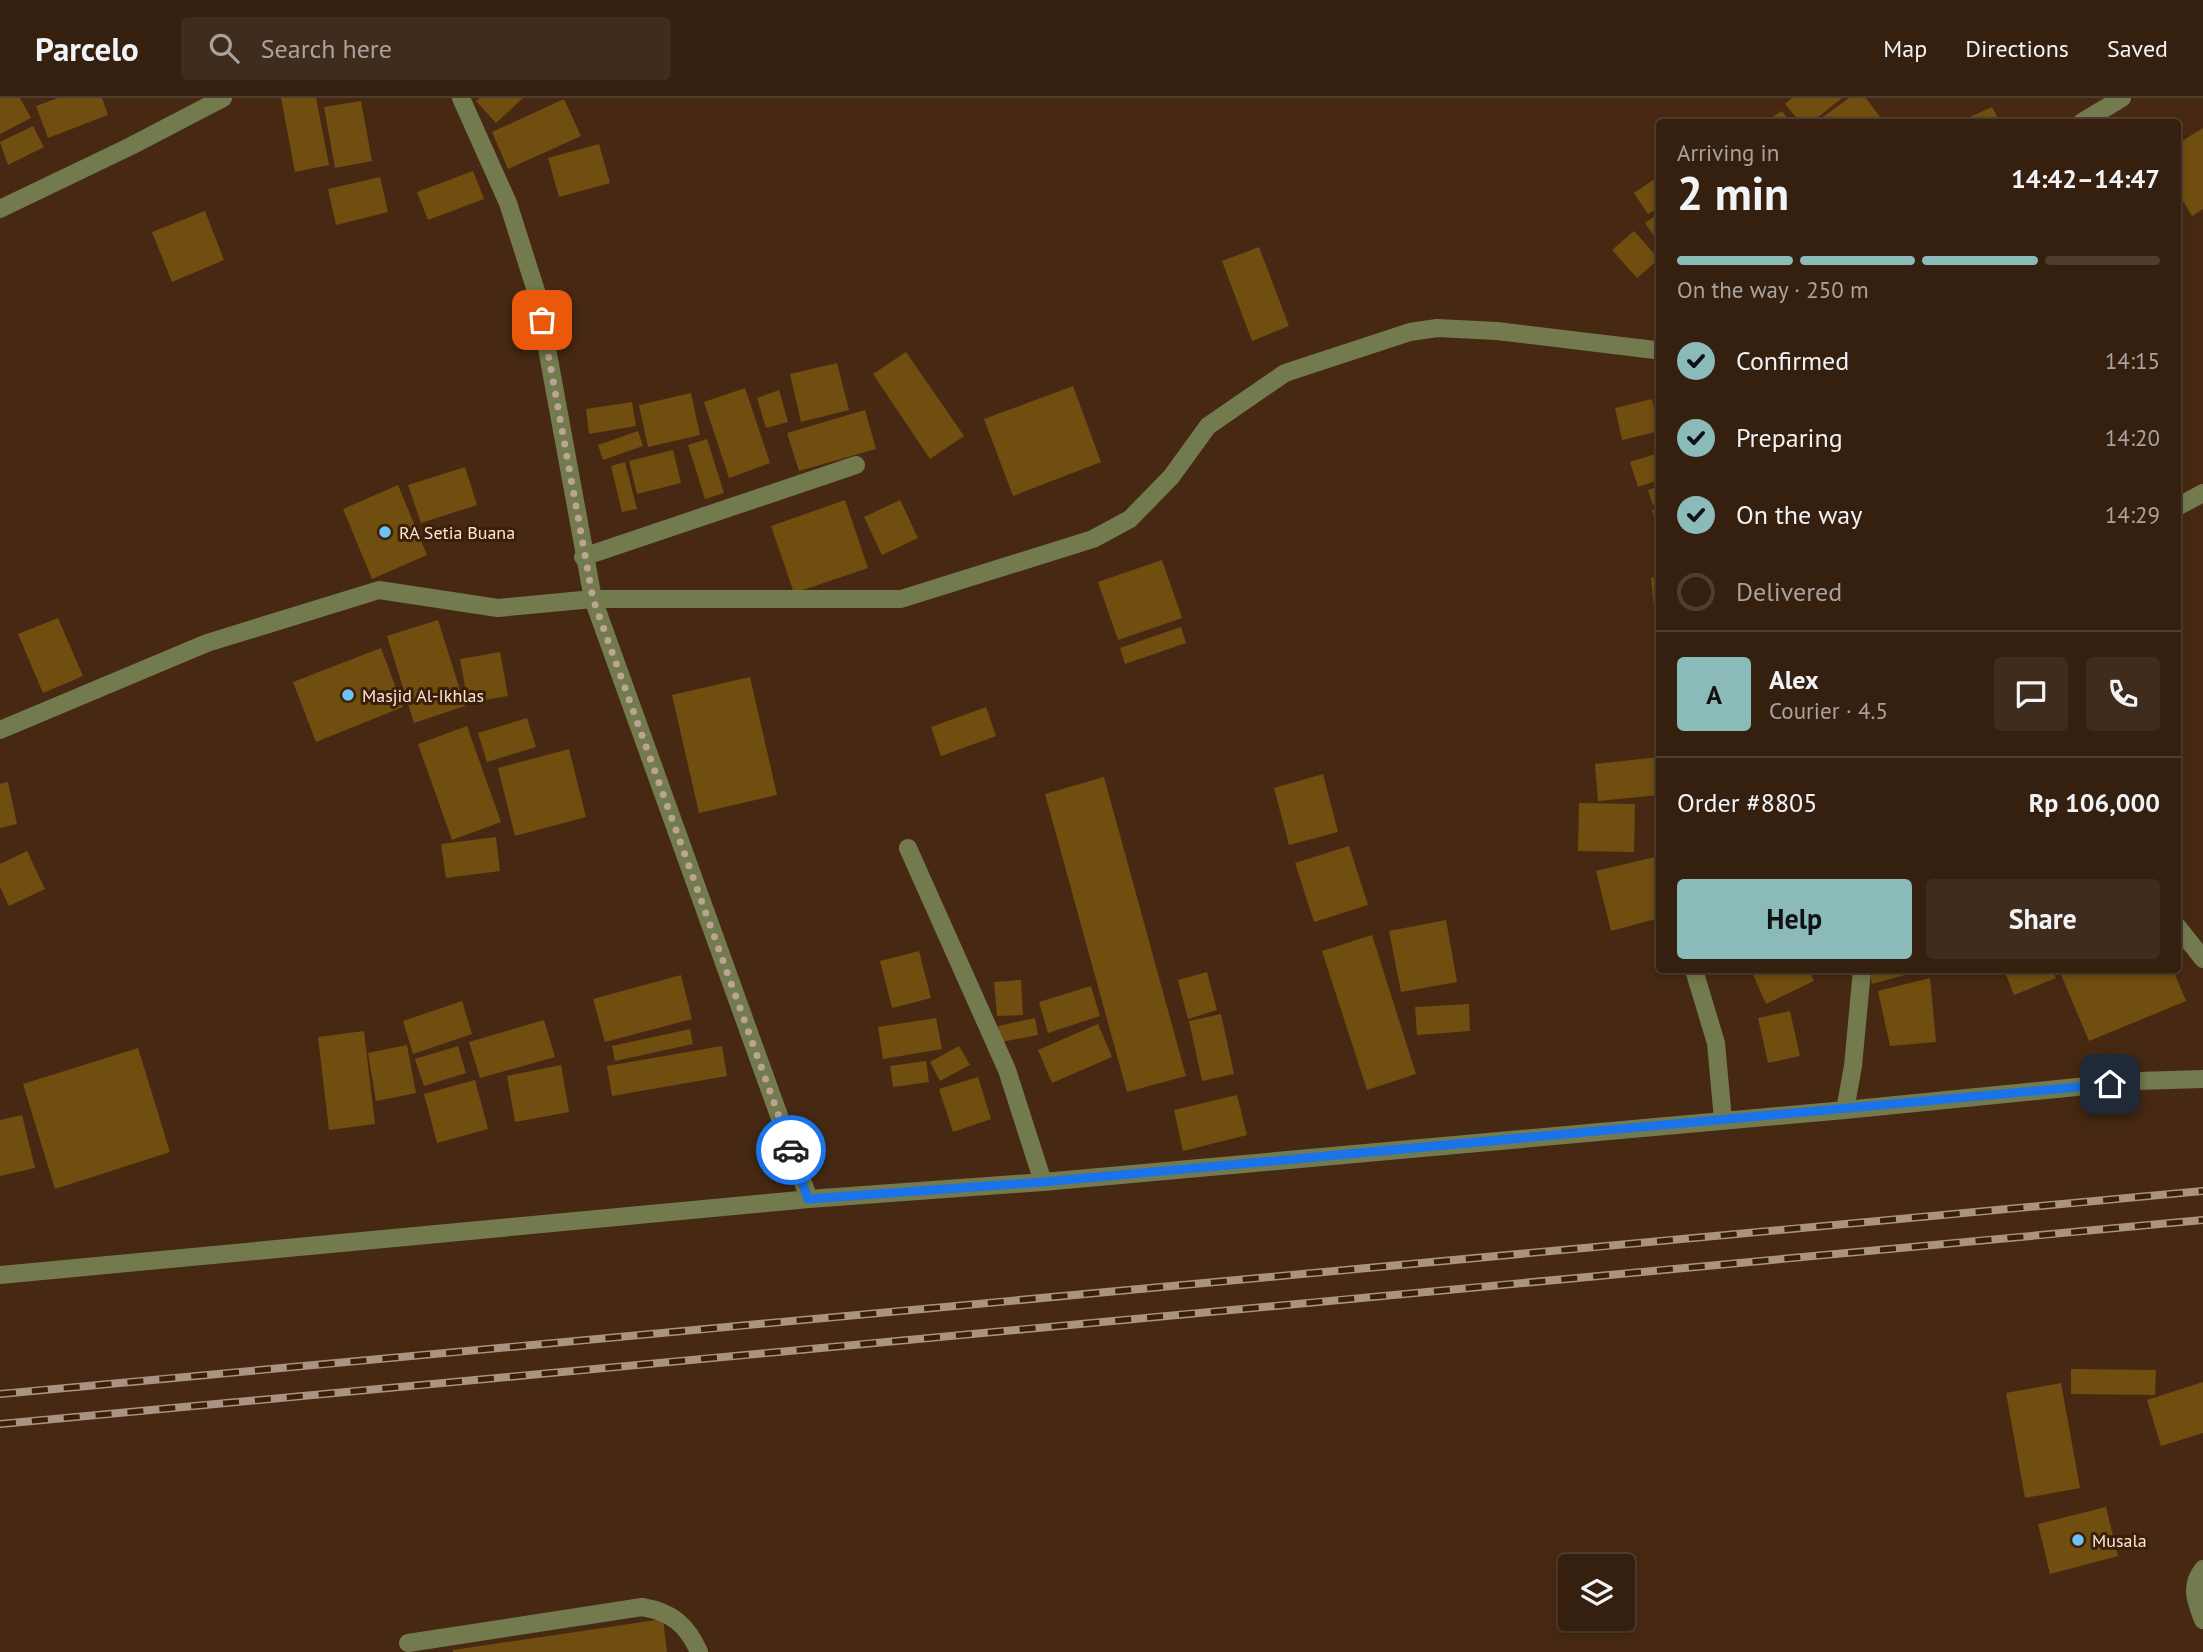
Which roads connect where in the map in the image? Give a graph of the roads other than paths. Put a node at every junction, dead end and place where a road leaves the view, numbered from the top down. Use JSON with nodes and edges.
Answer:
{"nodes":[{"id":1,"x":461,"y":98,"type":"edge"},
{"id":2,"x":2118,"y":99,"type":"edge"},
{"id":3,"x":212,"y":101,"type":"edge"},
{"id":4,"x":2087,"y":119,"type":"edge"},
{"id":5,"x":0,"y":209,"type":"edge"},
{"id":6,"x":1656,"y":353,"type":"edge"},
{"id":7,"x":856,"y":465,"type":"dead end"},
{"id":8,"x":2203,"y":493,"type":"edge"},
{"id":9,"x":2181,"y":506,"type":"edge"},
{"id":10,"x":583,"y":557,"type":"junction"},
{"id":11,"x":593,"y":599,"type":"junction"},
{"id":12,"x":0,"y":730,"type":"edge"},
{"id":13,"x":908,"y":848,"type":"dead end"},
{"id":14,"x":2181,"y":931,"type":"edge"},
{"id":15,"x":2203,"y":959,"type":"edge"},
{"id":16,"x":1695,"y":973,"type":"edge"},
{"id":17,"x":1862,"y":973,"type":"edge"},
{"id":18,"x":2203,"y":1079,"type":"edge"},
{"id":19,"x":1845,"y":1110,"type":"junction"},
{"id":20,"x":1723,"y":1120,"type":"junction"},
{"id":21,"x":1043,"y":1182,"type":"junction"},
{"id":22,"x":808,"y":1199,"type":"junction"},
{"id":23,"x":0,"y":1275,"type":"edge"},
{"id":24,"x":2203,"y":1569,"type":"edge"},
{"id":25,"x":2203,"y":1620,"type":"edge"},
{"id":26,"x":408,"y":1643,"type":"dead end"},
{"id":27,"x":699,"y":1652,"type":"edge"}],
"edges":[{"from":1,"to":10,"type":"street"},
{"from":2,"to":4,"type":"street"},
{"from":3,"to":5,"type":"street"},
{"from":6,"to":11,"type":"street"},
{"from":7,"to":10,"type":"street"},
{"from":8,"to":9,"type":"street"},
{"from":10,"to":11,"type":"street"},
{"from":11,"to":12,"type":"street"},
{"from":11,"to":22,"type":"street"},
{"from":13,"to":21,"type":"street"},
{"from":14,"to":15,"type":"street"},
{"from":16,"to":20,"type":"street"},
{"from":17,"to":19,"type":"street"},
{"from":18,"to":19,"type":"street"},
{"from":19,"to":20,"type":"street"},
{"from":20,"to":21,"type":"street"},
{"from":21,"to":22,"type":"street"},
{"from":22,"to":23,"type":"street"},
{"from":24,"to":25,"type":"street"},
{"from":26,"to":27,"type":"street"}]}
